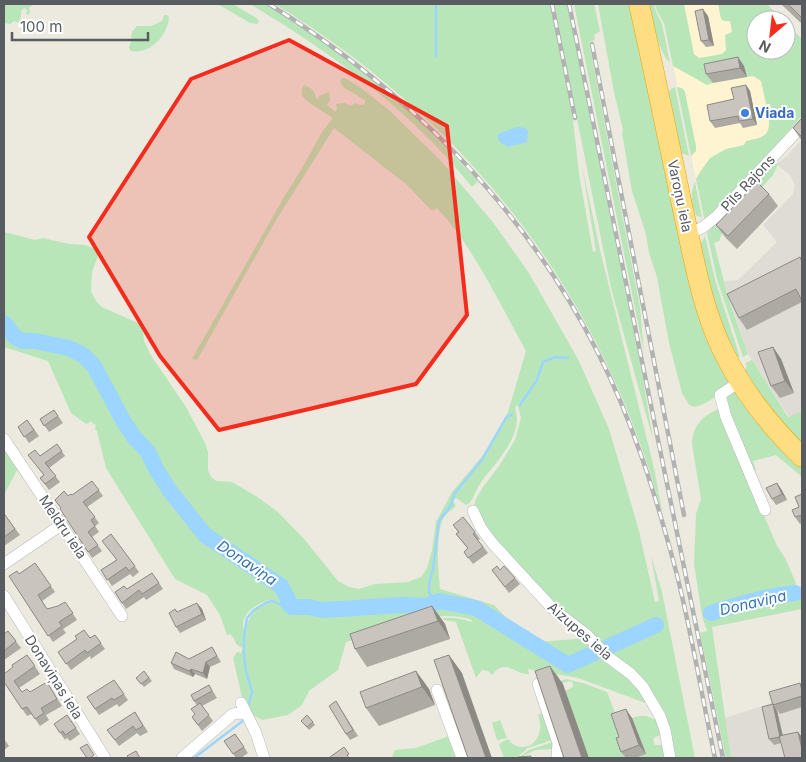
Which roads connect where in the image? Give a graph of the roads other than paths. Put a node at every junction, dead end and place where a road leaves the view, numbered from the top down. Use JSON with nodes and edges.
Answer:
{"nodes":[{"id":1,"x":639,"y":4,"type":"edge"},
{"id":2,"x":802,"y":126,"type":"edge"},
{"id":3,"x":688,"y":233,"type":"junction"},
{"id":4,"x":740,"y":382,"type":"junction"},
{"id":5,"x":4,"y":439,"type":"edge"},
{"id":6,"x":802,"y":457,"type":"edge"},
{"id":7,"x":765,"y":510,"type":"dead end"},
{"id":8,"x":473,"y":511,"type":"dead end"},
{"id":9,"x":61,"y":525,"type":"junction"},
{"id":10,"x":4,"y":564,"type":"edge"},
{"id":11,"x":4,"y":596,"type":"edge"},
{"id":12,"x":122,"y":616,"type":"dead end"},
{"id":13,"x":558,"y":678,"type":"dead end"},
{"id":14,"x":437,"y":690,"type":"dead end"},
{"id":15,"x":558,"y":743,"type":"junction"},
{"id":16,"x":105,"y":758,"type":"edge"},
{"id":17,"x":182,"y":758,"type":"edge"},
{"id":18,"x":264,"y":758,"type":"edge"},
{"id":19,"x":462,"y":758,"type":"edge"},
{"id":20,"x":557,"y":758,"type":"edge"},
{"id":21,"x":564,"y":758,"type":"edge"},
{"id":22,"x":670,"y":758,"type":"edge"}],
"edges":[{"from":1,"to":3,"type":"highway","name":"Varoņu iela"},
{"from":2,"to":3,"type":"street","name":"Pils Rajons"},
{"from":3,"to":4,"type":"highway","name":"Varoņu iela"},
{"from":4,"to":6,"type":"highway","name":"Varoņu iela"},
{"from":4,"to":7,"type":"street"},
{"from":5,"to":9,"type":"street","name":"Meldru iela"},
{"from":8,"to":22,"type":"street","name":"Aizupes iela"},
{"from":9,"to":10,"type":"street"},
{"from":9,"to":12,"type":"street","name":"Meldru iela"},
{"from":11,"to":16,"type":"street","name":"Donaviņas iela"},
{"from":13,"to":15,"type":"street"},
{"from":14,"to":19,"type":"street"},
{"from":15,"to":20,"type":"street"},
{"from":15,"to":21,"type":"street"},
{"from":17,"to":18,"type":"street"}]}
